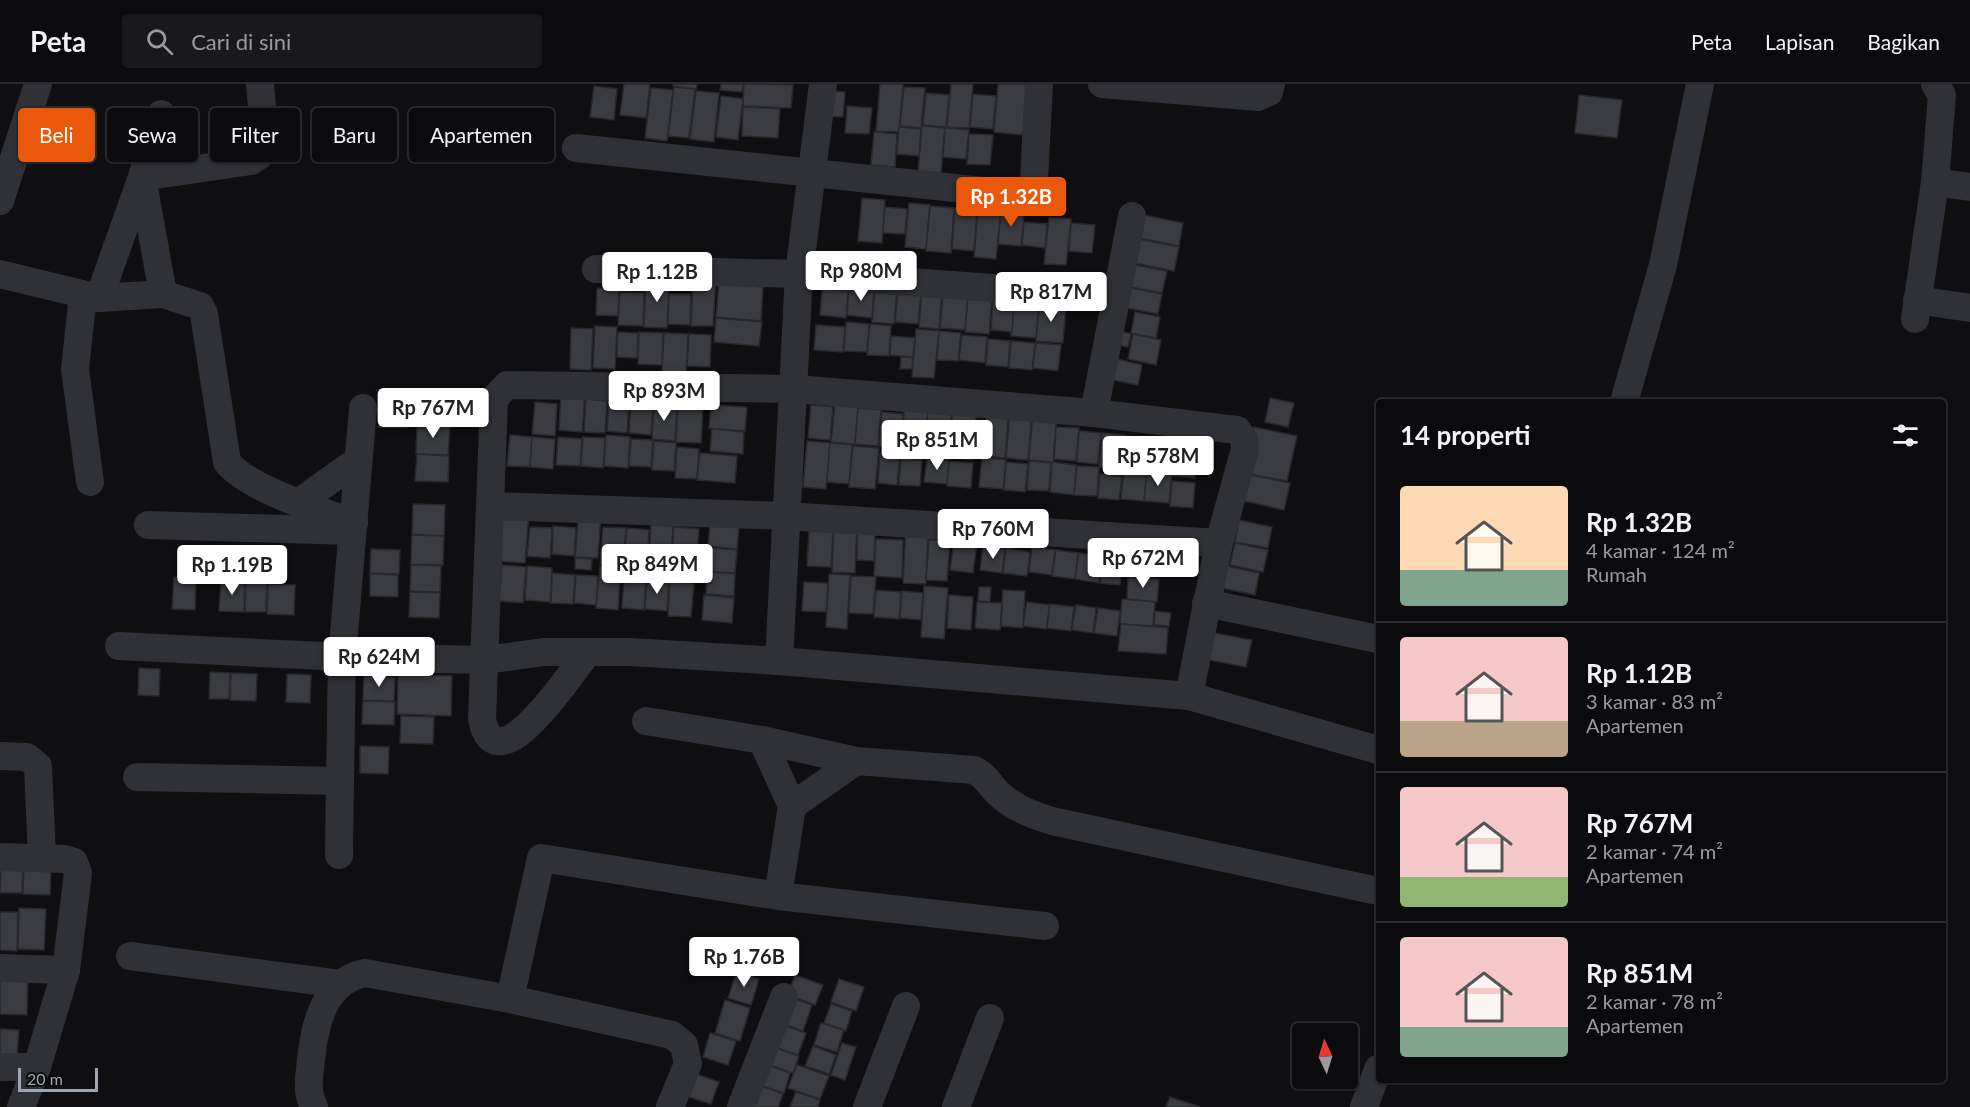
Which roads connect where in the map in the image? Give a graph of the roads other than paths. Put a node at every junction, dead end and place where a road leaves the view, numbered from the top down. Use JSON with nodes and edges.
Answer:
{"nodes":[{"id":1,"x":38,"y":84,"type":"edge"},
{"id":2,"x":260,"y":84,"type":"edge"},
{"id":3,"x":279,"y":84,"type":"edge"},
{"id":4,"x":823,"y":84,"type":"edge"},
{"id":5,"x":1039,"y":84,"type":"edge"},
{"id":6,"x":1102,"y":84,"type":"edge"},
{"id":7,"x":1271,"y":84,"type":"edge"},
{"id":8,"x":1700,"y":84,"type":"edge"},
{"id":9,"x":1935,"y":84,"type":"edge"},
{"id":10,"x":262,"y":108,"type":"edge"},
{"id":11,"x":274,"y":108,"type":"edge"},
{"id":12,"x":576,"y":148,"type":"dead end"},
{"id":13,"x":147,"y":162,"type":"edge"},
{"id":14,"x":244,"y":162,"type":"edge"},
{"id":15,"x":142,"y":177,"type":"junction"},
{"id":16,"x":1935,"y":182,"type":"junction"},
{"id":17,"x":811,"y":185,"type":"junction"},
{"id":18,"x":1970,"y":187,"type":"edge"},
{"id":19,"x":0,"y":201,"type":"edge"},
{"id":20,"x":1132,"y":216,"type":"dead end"},
{"id":21,"x":596,"y":269,"type":"dead end"},
{"id":22,"x":0,"y":274,"type":"edge"},
{"id":23,"x":799,"y":274,"type":"junction"},
{"id":24,"x":163,"y":294,"type":"junction"},
{"id":25,"x":91,"y":296,"type":"junction"},
{"id":26,"x":1116,"y":297,"type":"junction"},
{"id":27,"x":1970,"y":308,"type":"edge"},
{"id":28,"x":795,"y":389,"type":"junction"},
{"id":29,"x":1624,"y":399,"type":"edge"},
{"id":30,"x":363,"y":408,"type":"dead end"},
{"id":31,"x":1094,"y":413,"type":"junction"},
{"id":32,"x":357,"y":461,"type":"junction"},
{"id":33,"x":90,"y":482,"type":"dead end"},
{"id":34,"x":273,"y":491,"type":"junction"},
{"id":35,"x":491,"y":506,"type":"junction"},
{"id":36,"x":785,"y":516,"type":"junction"},
{"id":37,"x":148,"y":525,"type":"dead end"},
{"id":38,"x":354,"y":527,"type":"junction"},
{"id":39,"x":1219,"y":543,"type":"junction"},
{"id":40,"x":1206,"y":603,"type":"junction"},
{"id":41,"x":1376,"y":639,"type":"edge"},
{"id":42,"x":119,"y":646,"type":"dead end"},
{"id":43,"x":588,"y":652,"type":"junction"},
{"id":44,"x":342,"y":657,"type":"junction"},
{"id":45,"x":485,"y":660,"type":"junction"},
{"id":46,"x":779,"y":661,"type":"junction"},
{"id":47,"x":1189,"y":696,"type":"junction"},
{"id":48,"x":646,"y":721,"type":"dead end"},
{"id":49,"x":762,"y":740,"type":"junction"},
{"id":50,"x":1376,"y":749,"type":"edge"},
{"id":51,"x":0,"y":756,"type":"edge"},
{"id":52,"x":856,"y":761,"type":"junction"},
{"id":53,"x":137,"y":777,"type":"dead end"},
{"id":54,"x":340,"y":781,"type":"junction"},
{"id":55,"x":792,"y":807,"type":"junction"},
{"id":56,"x":339,"y":855,"type":"dead end"},
{"id":57,"x":0,"y":857,"type":"edge"},
{"id":58,"x":42,"y":858,"type":"junction"},
{"id":59,"x":778,"y":896,"type":"junction"},
{"id":60,"x":1376,"y":896,"type":"edge"},
{"id":61,"x":1045,"y":926,"type":"dead end"},
{"id":62,"x":130,"y":956,"type":"dead end"},
{"id":63,"x":0,"y":968,"type":"edge"},
{"id":64,"x":66,"y":970,"type":"junction"},
{"id":65,"x":340,"y":984,"type":"junction"},
{"id":66,"x":784,"y":997,"type":"dead end"},
{"id":67,"x":510,"y":999,"type":"junction"},
{"id":68,"x":906,"y":1006,"type":"dead end"},
{"id":69,"x":990,"y":1018,"type":"dead end"},
{"id":70,"x":0,"y":1067,"type":"edge"},
{"id":71,"x":37,"y":1067,"type":"junction"},
{"id":72,"x":1376,"y":1074,"type":"edge"},
{"id":73,"x":21,"y":1107,"type":"edge"},
{"id":74,"x":314,"y":1107,"type":"edge"},
{"id":75,"x":670,"y":1107,"type":"edge"},
{"id":76,"x":741,"y":1107,"type":"edge"},
{"id":77,"x":867,"y":1107,"type":"edge"},
{"id":78,"x":956,"y":1107,"type":"edge"},
{"id":79,"x":1364,"y":1107,"type":"edge"}],
"edges":[{"from":1,"to":19,"type":"street"},
{"from":2,"to":10,"type":"street"},
{"from":3,"to":11,"type":"street"},
{"from":4,"to":17,"type":"street"},
{"from":5,"to":17,"type":"street"},
{"from":6,"to":7,"type":"street"},
{"from":8,"to":29,"type":"street"},
{"from":9,"to":16,"type":"street"},
{"from":12,"to":17,"type":"street"},
{"from":13,"to":15,"type":"street"},
{"from":14,"to":15,"type":"street"},
{"from":15,"to":24,"type":"street"},
{"from":15,"to":25,"type":"street"},
{"from":16,"to":18,"type":"street"},
{"from":16,"to":27,"type":"street"},
{"from":17,"to":23,"type":"street"},
{"from":20,"to":26,"type":"street"},
{"from":21,"to":23,"type":"street"},
{"from":22,"to":25,"type":"street"},
{"from":23,"to":26,"type":"street"},
{"from":23,"to":28,"type":"street"},
{"from":24,"to":25,"type":"street"},
{"from":24,"to":34,"type":"street"},
{"from":25,"to":33,"type":"street"},
{"from":26,"to":31,"type":"street"},
{"from":28,"to":31,"type":"street"},
{"from":28,"to":35,"type":"street"},
{"from":28,"to":36,"type":"street"},
{"from":30,"to":32,"type":"street"},
{"from":31,"to":39,"type":"street"},
{"from":32,"to":34,"type":"street"},
{"from":32,"to":38,"type":"street"},
{"from":34,"to":38,"type":"street"},
{"from":35,"to":36,"type":"street"},
{"from":35,"to":45,"type":"street"},
{"from":36,"to":39,"type":"street"},
{"from":36,"to":46,"type":"street"},
{"from":37,"to":38,"type":"street"},
{"from":38,"to":44,"type":"street"},
{"from":39,"to":40,"type":"street"},
{"from":40,"to":41,"type":"street"},
{"from":40,"to":47,"type":"street"},
{"from":42,"to":44,"type":"street"},
{"from":43,"to":45,"type":"street"},
{"from":43,"to":45,"type":"street"},
{"from":43,"to":46,"type":"street"},
{"from":44,"to":45,"type":"street"},
{"from":44,"to":54,"type":"street"},
{"from":46,"to":47,"type":"street"},
{"from":47,"to":50,"type":"street"},
{"from":48,"to":49,"type":"street"},
{"from":49,"to":52,"type":"street"},
{"from":49,"to":55,"type":"street"},
{"from":51,"to":58,"type":"street"},
{"from":52,"to":55,"type":"street"},
{"from":52,"to":60,"type":"street"},
{"from":53,"to":54,"type":"street"},
{"from":54,"to":56,"type":"street"},
{"from":55,"to":59,"type":"street"},
{"from":57,"to":58,"type":"street"},
{"from":58,"to":64,"type":"street"},
{"from":59,"to":61,"type":"street"},
{"from":59,"to":67,"type":"street"},
{"from":62,"to":65,"type":"street"},
{"from":63,"to":64,"type":"street"},
{"from":64,"to":71,"type":"street"},
{"from":65,"to":67,"type":"street"},
{"from":65,"to":74,"type":"street"},
{"from":66,"to":76,"type":"street"},
{"from":67,"to":75,"type":"street"},
{"from":68,"to":77,"type":"street"},
{"from":69,"to":78,"type":"street"},
{"from":70,"to":71,"type":"street"},
{"from":71,"to":73,"type":"street"},
{"from":72,"to":79,"type":"street"}]}
